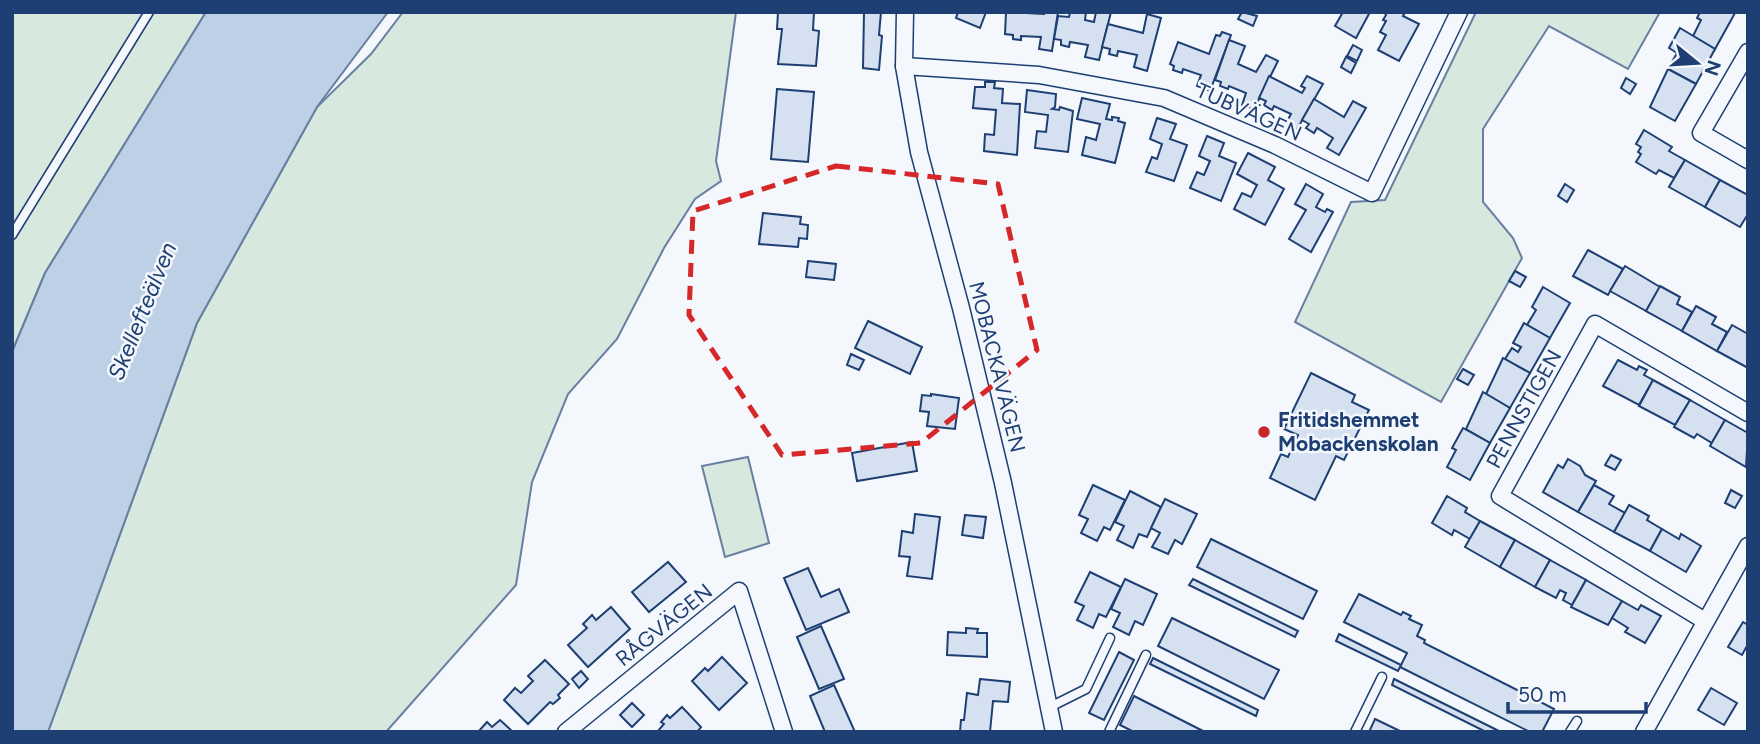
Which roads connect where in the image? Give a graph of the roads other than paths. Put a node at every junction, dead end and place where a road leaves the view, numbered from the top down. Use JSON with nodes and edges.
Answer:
{"nodes":[{"id":1,"x":149,"y":12,"type":"edge"},
{"id":2,"x":905,"y":12,"type":"edge"},
{"id":3,"x":1460,"y":13,"type":"edge"},
{"id":4,"x":1748,"y":52,"type":"edge"},
{"id":5,"x":904,"y":66,"type":"junction"},
{"id":6,"x":1748,"y":160,"type":"edge"},
{"id":7,"x":12,"y":235,"type":"edge"},
{"id":8,"x":1748,"y":413,"type":"edge"},
{"id":9,"x":1748,"y":546,"type":"edge"},
{"id":10,"x":1705,"y":621,"type":"junction"},
{"id":11,"x":1110,"y":638,"type":"dead end"},
{"id":12,"x":1146,"y":655,"type":"dead end"},
{"id":13,"x":1381,"y":677,"type":"dead end"},
{"id":14,"x":1048,"y":708,"type":"junction"},
{"id":15,"x":1577,"y":721,"type":"dead end"},
{"id":16,"x":566,"y":732,"type":"edge"},
{"id":17,"x":784,"y":732,"type":"edge"},
{"id":18,"x":1055,"y":732,"type":"edge"},
{"id":19,"x":1109,"y":732,"type":"edge"},
{"id":20,"x":1355,"y":732,"type":"edge"},
{"id":21,"x":1570,"y":732,"type":"edge"},
{"id":22,"x":1644,"y":732,"type":"edge"}],
"edges":[{"from":1,"to":7,"type":"lane"},
{"from":2,"to":5,"type":"street","name":"MOBACKAVÄGEN"},
{"from":3,"to":5,"type":"street","name":"TUBVÄGEN"},
{"from":4,"to":6,"type":"street"},
{"from":5,"to":14,"type":"street","name":"MOBACKAVÄGEN"},
{"from":8,"to":10,"type":"street","name":"PENNSTIGEN"},
{"from":9,"to":10,"type":"street"},
{"from":10,"to":22,"type":"street"},
{"from":11,"to":14,"type":"lane"},
{"from":12,"to":19,"type":"lane"},
{"from":13,"to":20,"type":"lane"},
{"from":14,"to":18,"type":"street","name":"MOBACKAVÄGEN"},
{"from":15,"to":21,"type":"lane"},
{"from":16,"to":17,"type":"street","name":"RÅGVÄGEN"}]}
